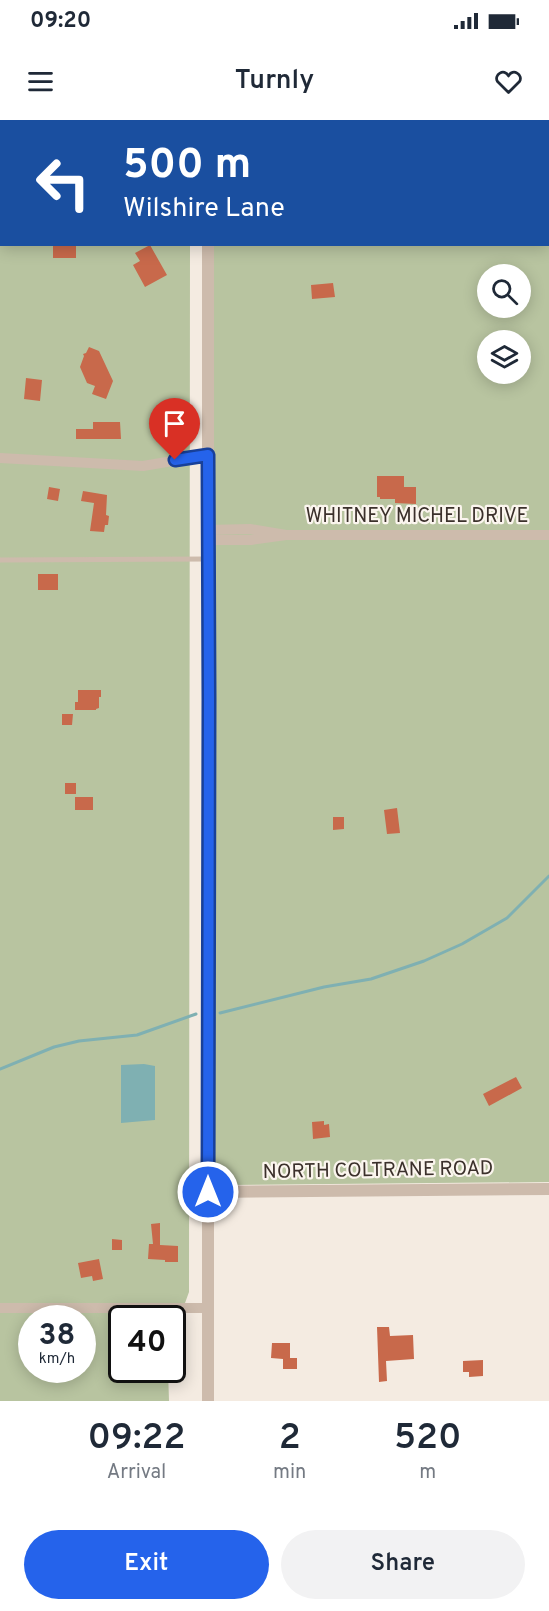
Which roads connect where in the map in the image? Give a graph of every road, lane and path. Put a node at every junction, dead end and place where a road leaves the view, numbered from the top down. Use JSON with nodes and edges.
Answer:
{"nodes":[{"id":1,"x":208,"y":246,"type":"edge"},
{"id":2,"x":208,"y":455,"type":"junction"},
{"id":3,"x":0,"y":458,"type":"edge"},
{"id":4,"x":208,"y":535,"type":"junction"},
{"id":5,"x":549,"y":535,"type":"edge"},
{"id":6,"x":208,"y":559,"type":"junction"},
{"id":7,"x":0,"y":560,"type":"edge"},
{"id":8,"x":549,"y":1189,"type":"edge"},
{"id":9,"x":208,"y":1192,"type":"junction"},
{"id":10,"x":0,"y":1308,"type":"edge"},
{"id":11,"x":208,"y":1308,"type":"junction"},
{"id":12,"x":208,"y":1401,"type":"edge"}],
"edges":[{"from":1,"to":2,"type":"street"},
{"from":2,"to":3,"type":"street"},
{"from":2,"to":4,"type":"street"},
{"from":4,"to":5,"type":"street","name":"WHITNEY MICHEL DRIVE"},
{"from":4,"to":6,"type":"street"},
{"from":6,"to":7,"type":"lane"},
{"from":6,"to":9,"type":"street"},
{"from":8,"to":9,"type":"street","name":"NORTH COLTRANE ROAD"},
{"from":9,"to":11,"type":"street"},
{"from":10,"to":11,"type":"street"},
{"from":11,"to":12,"type":"street"}]}
